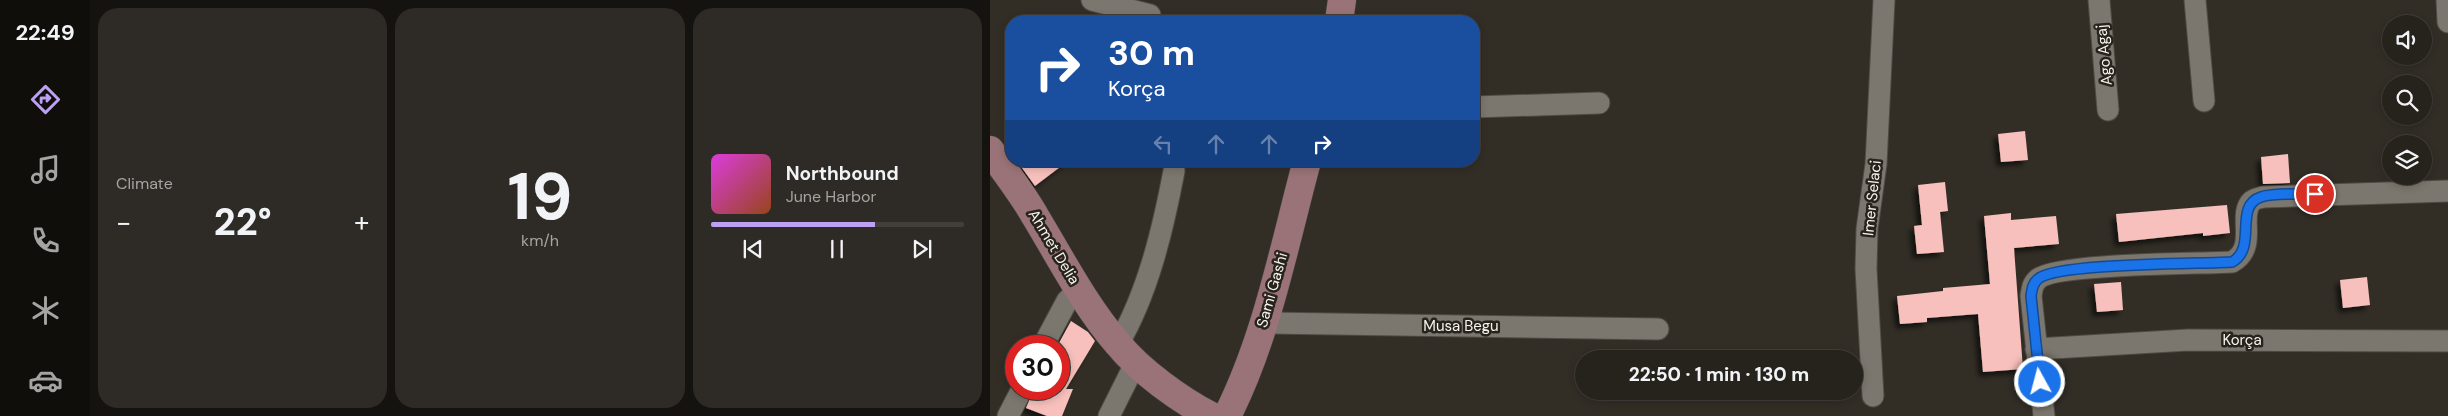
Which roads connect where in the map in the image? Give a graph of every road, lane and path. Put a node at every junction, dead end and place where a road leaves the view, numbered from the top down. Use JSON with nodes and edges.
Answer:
{"nodes":[{"id":1,"x":1092,"y":0,"type":"edge"},
{"id":2,"x":1342,"y":0,"type":"edge"},
{"id":3,"x":1884,"y":0,"type":"edge"},
{"id":4,"x":2099,"y":0,"type":"edge"},
{"id":5,"x":2195,"y":0,"type":"edge"},
{"id":6,"x":2446,"y":0,"type":"edge"},
{"id":7,"x":1150,"y":15,"type":"dead end"},
{"id":8,"x":1340,"y":15,"type":"edge"},
{"id":9,"x":2448,"y":22,"type":"edge"},
{"id":10,"x":2204,"y":101,"type":"dead end"},
{"id":11,"x":1599,"y":103,"type":"dead end"},
{"id":12,"x":1480,"y":107,"type":"edge"},
{"id":13,"x":2108,"y":110,"type":"dead end"},
{"id":14,"x":990,"y":150,"type":"edge"},
{"id":15,"x":1305,"y":167,"type":"edge"},
{"id":16,"x":1174,"y":171,"type":"dead end"},
{"id":17,"x":2448,"y":191,"type":"edge"},
{"id":18,"x":1079,"y":289,"type":"junction"},
{"id":19,"x":1264,"y":323,"type":"junction"},
{"id":20,"x":1658,"y":330,"type":"dead end"},
{"id":21,"x":1049,"y":335,"type":"edge"},
{"id":22,"x":2448,"y":341,"type":"edge"},
{"id":23,"x":2036,"y":349,"type":"junction"},
{"id":24,"x":1127,"y":353,"type":"junction"},
{"id":25,"x":1873,"y":396,"type":"dead end"},
{"id":26,"x":1016,"y":400,"type":"edge"},
{"id":27,"x":1008,"y":416,"type":"edge"},
{"id":28,"x":1109,"y":416,"type":"edge"},
{"id":29,"x":1211,"y":416,"type":"edge"},
{"id":30,"x":1227,"y":416,"type":"edge"},
{"id":31,"x":2044,"y":416,"type":"edge"}],
"edges":[{"from":1,"to":7,"type":"street"},
{"from":2,"to":8,"type":"street"},
{"from":3,"to":25,"type":"street","name":"Imer Selaci"},
{"from":4,"to":13,"type":"street","name":"Ago Agaj"},
{"from":5,"to":10,"type":"street"},
{"from":6,"to":9,"type":"street"},
{"from":11,"to":12,"type":"street"},
{"from":14,"to":18,"type":"street","name":"Ahmet Delia"},
{"from":15,"to":19,"type":"street","name":"Sami Gashi"},
{"from":16,"to":24,"type":"street"},
{"from":17,"to":23,"type":"street"},
{"from":18,"to":21,"type":"street"},
{"from":18,"to":24,"type":"street","name":"Ahmet Delia"},
{"from":19,"to":20,"type":"street","name":"Musa Begu"},
{"from":19,"to":30,"type":"street","name":"Sami Gashi"},
{"from":22,"to":23,"type":"street","name":"Korça"},
{"from":23,"to":31,"type":"street"},
{"from":24,"to":28,"type":"street"},
{"from":24,"to":29,"type":"street","name":"Ahmet Delia"},
{"from":26,"to":27,"type":"street"}]}
